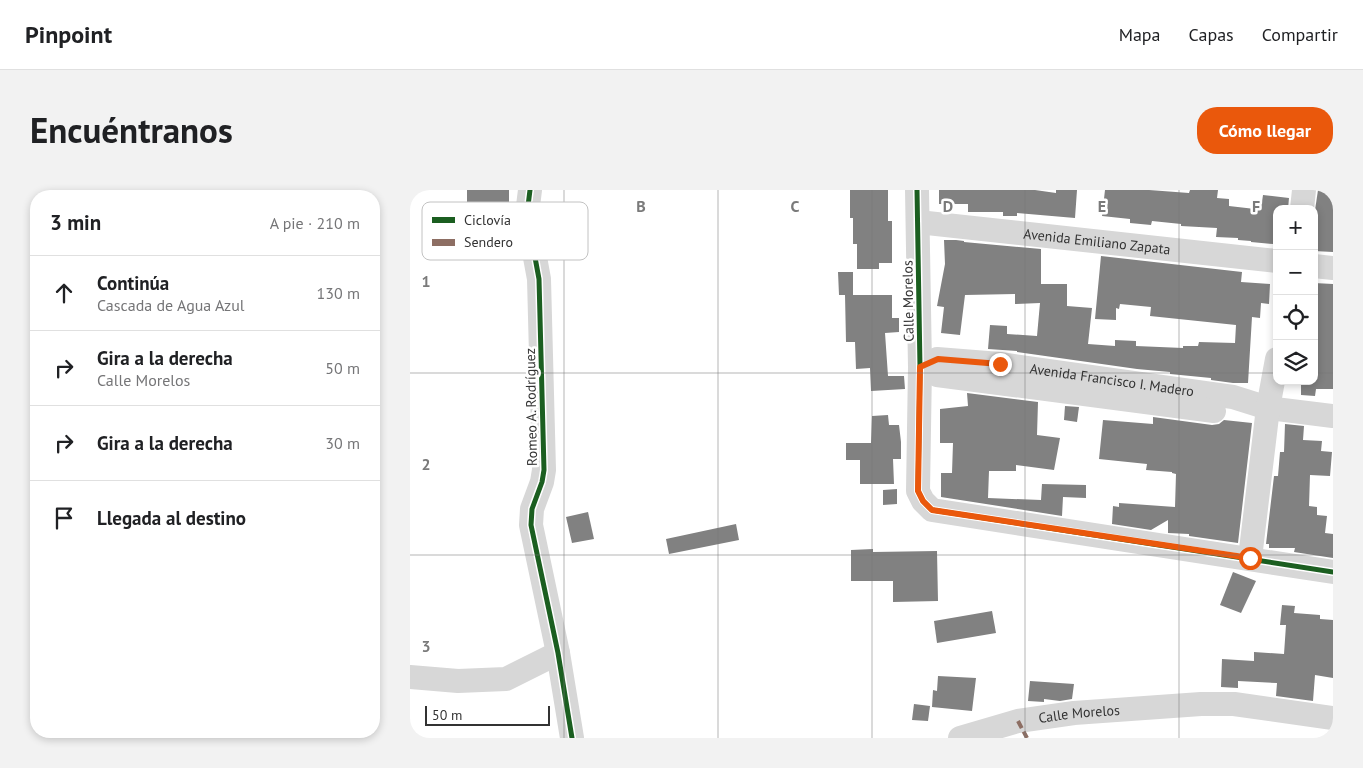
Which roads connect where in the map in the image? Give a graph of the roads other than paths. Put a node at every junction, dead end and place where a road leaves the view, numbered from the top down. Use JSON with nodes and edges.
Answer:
{"nodes":[{"id":1,"x":917,"y":190,"type":"edge"},
{"id":2,"x":1304,"y":190,"type":"edge"},
{"id":3,"x":1302,"y":205,"type":"edge"},
{"id":4,"x":918,"y":222,"type":"junction"},
{"id":5,"x":536,"y":260,"type":"edge"},
{"id":6,"x":1273,"y":261,"type":"edge"},
{"id":7,"x":1318,"y":266,"type":"edge"},
{"id":8,"x":1333,"y":268,"type":"edge"},
{"id":9,"x":920,"y":367,"type":"junction"},
{"id":10,"x":1273,"y":381,"type":"edge"},
{"id":11,"x":1268,"y":408,"type":"junction"},
{"id":12,"x":1333,"y":416,"type":"edge"},
{"id":13,"x":1250,"y":558,"type":"junction"},
{"id":14,"x":1333,"y":572,"type":"edge"},
{"id":15,"x":558,"y":652,"type":"junction"},
{"id":16,"x":410,"y":677,"type":"edge"},
{"id":17,"x":1333,"y":718,"type":"edge"},
{"id":18,"x":572,"y":738,"type":"edge"},
{"id":19,"x":960,"y":738,"type":"edge"}],
"edges":[{"from":1,"to":4,"type":"street","name":"Calle Morelos"},
{"from":2,"to":3,"type":"street"},
{"from":4,"to":6,"type":"street","name":"Avenida Emiliano Zapata"},
{"from":4,"to":9,"type":"street","name":"Calle Morelos"},
{"from":5,"to":15,"type":"street","name":"Romeo A. Rodríguez"},
{"from":7,"to":8,"type":"street"},
{"from":9,"to":11,"type":"street","name":"Avenida Francisco I. Madero"},
{"from":9,"to":13,"type":"street","name":"Calle Morelos"},
{"from":10,"to":11,"type":"street"},
{"from":11,"to":12,"type":"street","name":"Avenida Francisco I. Madero"},
{"from":11,"to":13,"type":"street"},
{"from":13,"to":14,"type":"street"},
{"from":15,"to":16,"type":"street"},
{"from":15,"to":18,"type":"street","name":"Romeo A. Rodríguez"},
{"from":17,"to":19,"type":"street","name":"Calle Morelos"}]}
